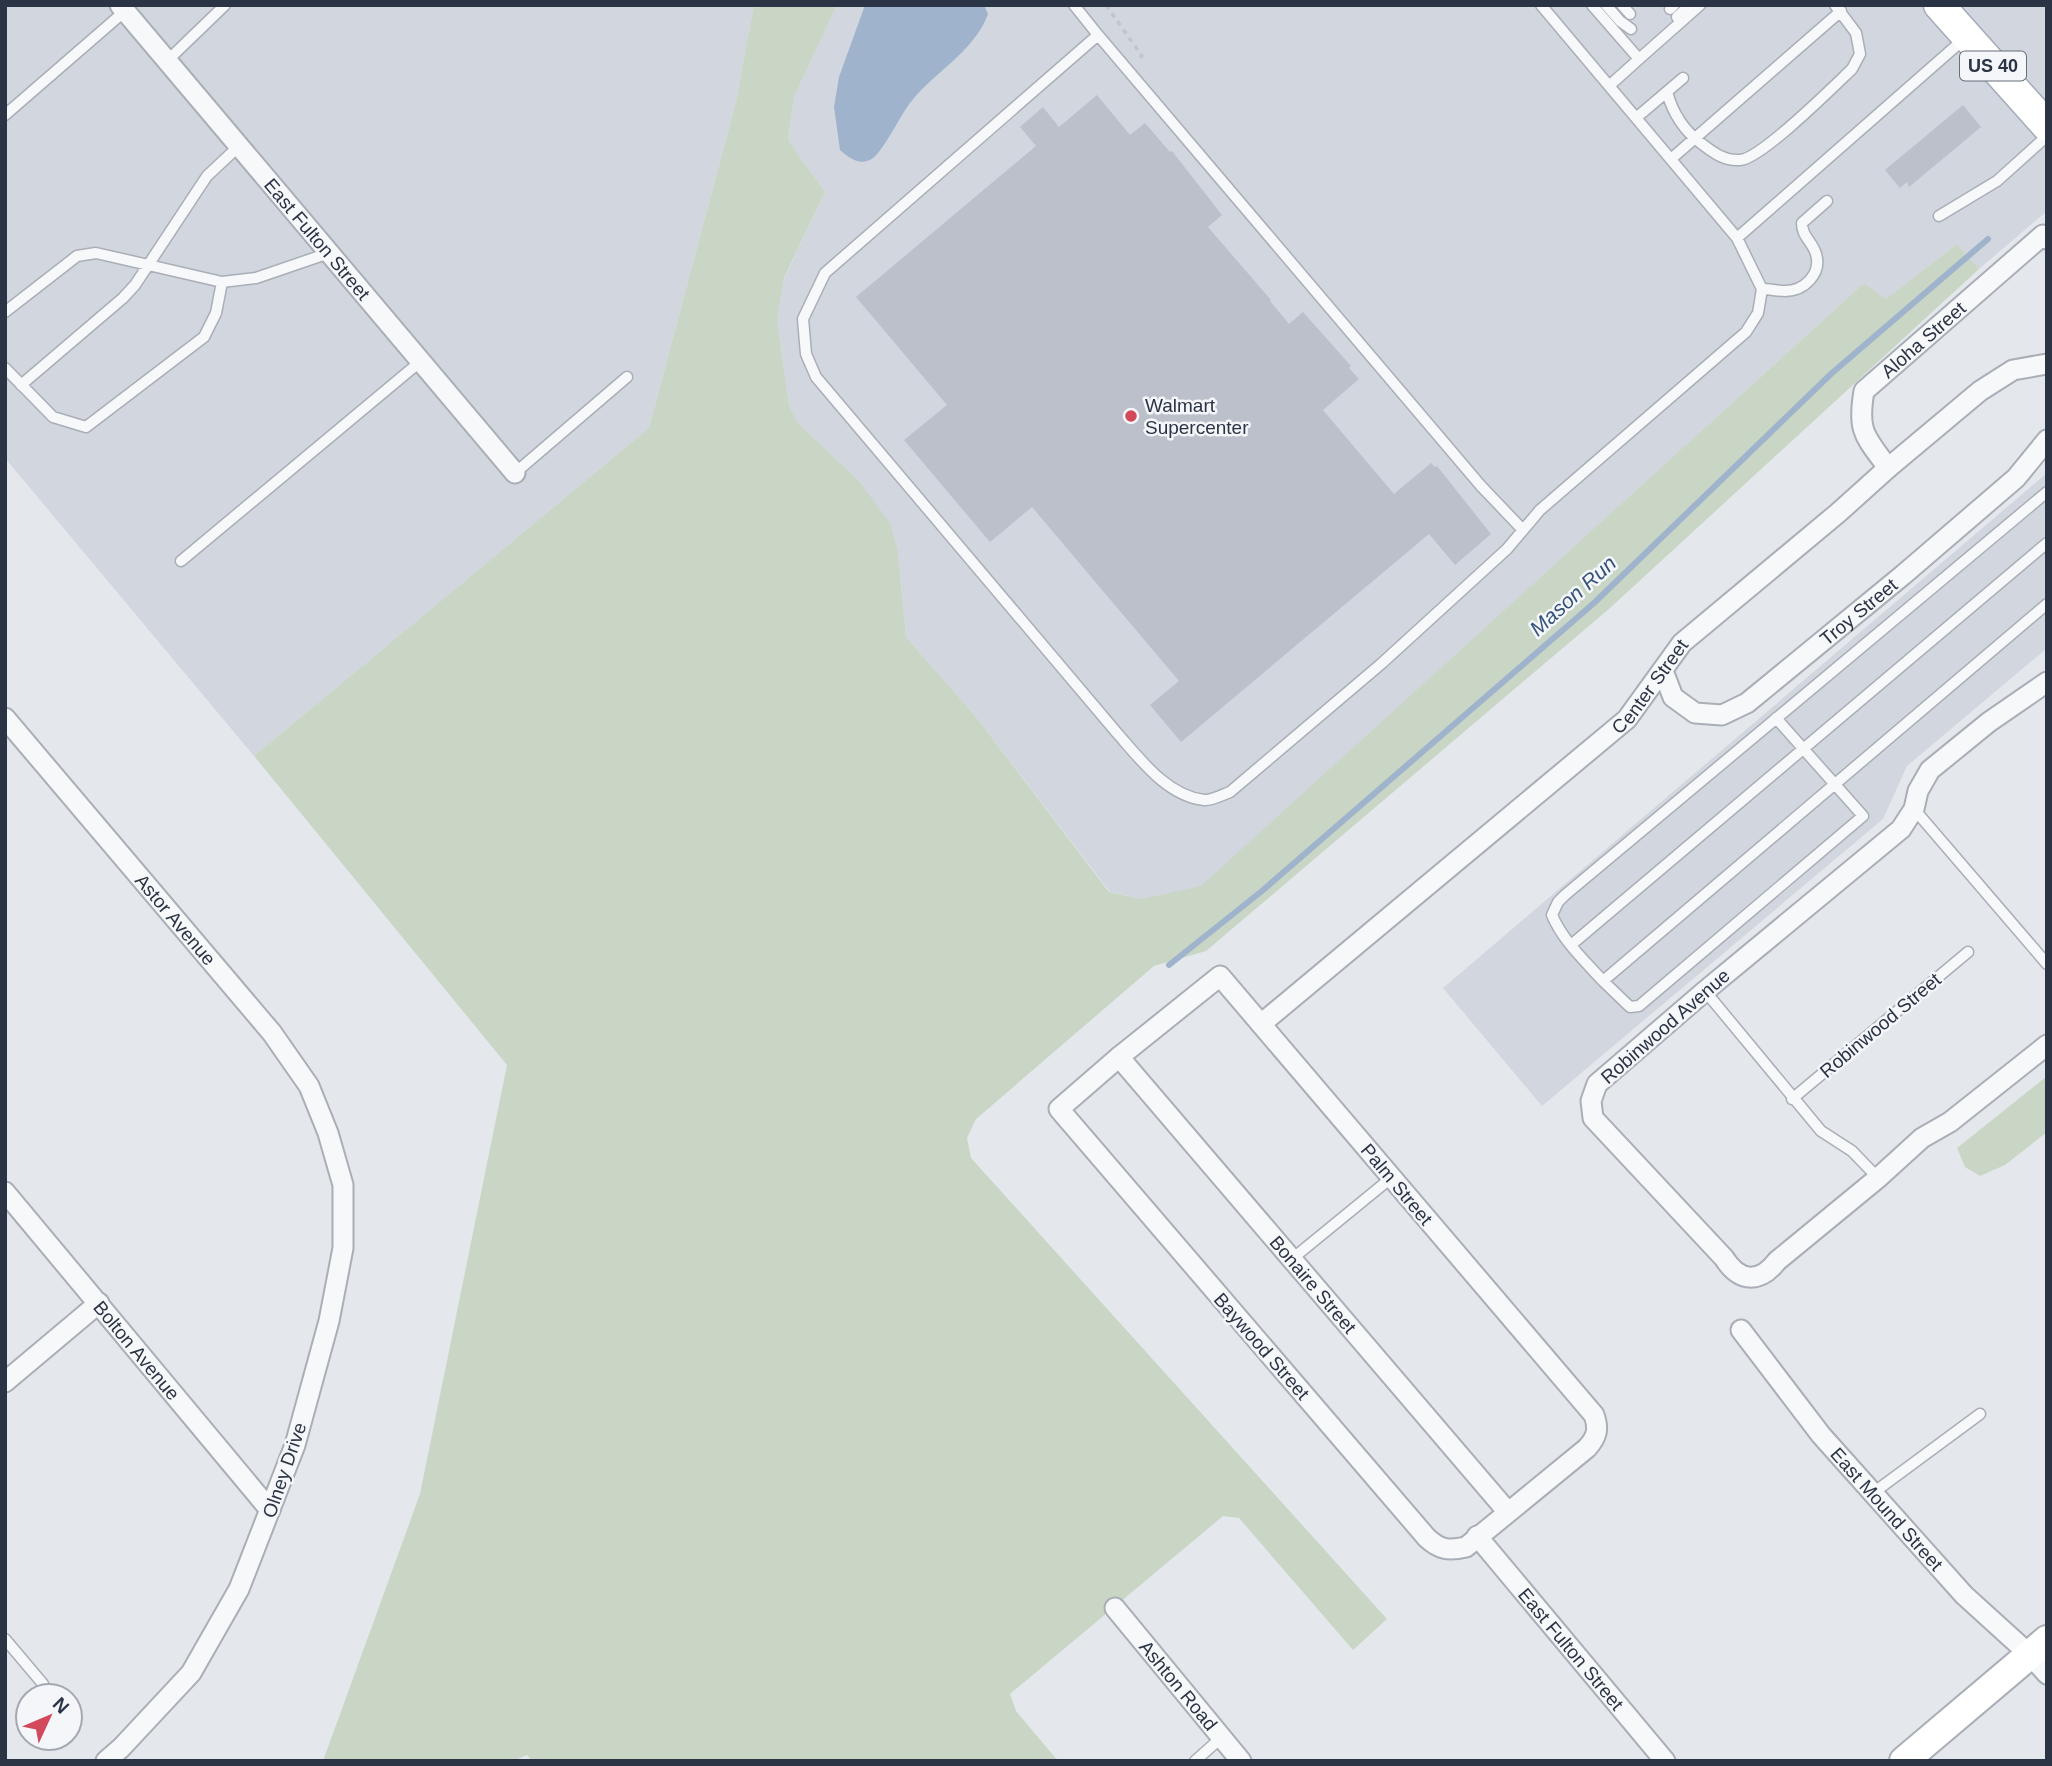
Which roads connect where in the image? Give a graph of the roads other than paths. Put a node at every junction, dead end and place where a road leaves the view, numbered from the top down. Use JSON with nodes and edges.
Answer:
{"nodes":[{"id":1,"x":225,"y":5,"type":"edge"},
{"id":2,"x":1074,"y":5,"type":"edge"},
{"id":3,"x":1592,"y":5,"type":"edge"},
{"id":4,"x":1606,"y":5,"type":"edge"},
{"id":5,"x":1622,"y":5,"type":"edge"},
{"id":6,"x":1690,"y":5,"type":"edge"},
{"id":7,"x":1700,"y":5,"type":"edge"},
{"id":8,"x":1939,"y":5,"type":"edge"},
{"id":9,"x":1545,"y":7,"type":"edge"},
{"id":10,"x":123,"y":8,"type":"edge"},
{"id":11,"x":1838,"y":8,"type":"edge"},
{"id":12,"x":1674,"y":10,"type":"edge"},
{"id":13,"x":1630,"y":13,"type":"dead end"},
{"id":14,"x":1631,"y":29,"type":"dead end"},
{"id":15,"x":1098,"y":35,"type":"junction"},
{"id":16,"x":1967,"y":37,"type":"junction"},
{"id":17,"x":1639,"y":59,"type":"junction"},
{"id":18,"x":167,"y":61,"type":"junction"},
{"id":19,"x":1683,"y":78,"type":"dead end"},
{"id":20,"x":1609,"y":86,"type":"junction"},
{"id":21,"x":1667,"y":92,"type":"junction"},
{"id":22,"x":5,"y":115,"type":"edge"},
{"id":23,"x":1636,"y":118,"type":"junction"},
{"id":24,"x":2047,"y":126,"type":"edge"},
{"id":25,"x":2047,"y":135,"type":"edge"},
{"id":26,"x":1694,"y":138,"type":"junction"},
{"id":27,"x":239,"y":146,"type":"junction"},
{"id":28,"x":1671,"y":159,"type":"junction"},
{"id":29,"x":1827,"y":201,"type":"dead end"},
{"id":30,"x":1939,"y":216,"type":"dead end"},
{"id":31,"x":1737,"y":238,"type":"junction"},
{"id":32,"x":2047,"y":239,"type":"edge"},
{"id":33,"x":330,"y":253,"type":"junction"},
{"id":34,"x":148,"y":266,"type":"junction"},
{"id":35,"x":222,"y":282,"type":"junction"},
{"id":36,"x":1762,"y":289,"type":"junction"},
{"id":37,"x":5,"y":312,"type":"edge"},
{"id":38,"x":421,"y":361,"type":"junction"},
{"id":39,"x":2047,"y":364,"type":"edge"},
{"id":40,"x":5,"y":368,"type":"edge"},
{"id":41,"x":627,"y":377,"type":"dead end"},
{"id":42,"x":21,"y":385,"type":"junction"},
{"id":43,"x":2047,"y":440,"type":"edge"},
{"id":44,"x":1888,"y":468,"type":"junction"},
{"id":45,"x":515,"y":472,"type":"joint"},
{"id":46,"x":2047,"y":492,"type":"edge"},
{"id":47,"x":1522,"y":529,"type":"junction"},
{"id":48,"x":2047,"y":543,"type":"edge"},
{"id":49,"x":181,"y":561,"type":"dead end"},
{"id":50,"x":2047,"y":604,"type":"edge"},
{"id":51,"x":1663,"y":671,"type":"junction"},
{"id":52,"x":2047,"y":682,"type":"edge"},
{"id":53,"x":5,"y":718,"type":"edge"},
{"id":54,"x":1776,"y":718,"type":"junction"},
{"id":55,"x":1802,"y":748,"type":"junction"},
{"id":56,"x":1835,"y":785,"type":"junction"},
{"id":57,"x":1914,"y":809,"type":"junction"},
{"id":58,"x":1571,"y":946,"type":"junction"},
{"id":59,"x":1968,"y":952,"type":"dead end"},
{"id":60,"x":2047,"y":964,"type":"edge"},
{"id":61,"x":1603,"y":981,"type":"junction"},
{"id":62,"x":1704,"y":991,"type":"junction"},
{"id":63,"x":1261,"y":1024,"type":"junction"},
{"id":64,"x":2047,"y":1045,"type":"edge"},
{"id":65,"x":1119,"y":1057,"type":"junction"},
{"id":66,"x":1792,"y":1098,"type":"junction"},
{"id":67,"x":1059,"y":1109,"type":"joint"},
{"id":68,"x":328,"y":1133,"type":"joint"},
{"id":69,"x":1391,"y":1178,"type":"junction"},
{"id":70,"x":1878,"y":1178,"type":"junction"},
{"id":71,"x":5,"y":1192,"type":"edge"},
{"id":72,"x":1292,"y":1259,"type":"junction"},
{"id":73,"x":99,"y":1303,"type":"junction"},
{"id":74,"x":1741,"y":1330,"type":"dead end"},
{"id":75,"x":5,"y":1382,"type":"edge"},
{"id":76,"x":1980,"y":1414,"type":"dead end"},
{"id":77,"x":1873,"y":1493,"type":"junction"},
{"id":78,"x":270,"y":1510,"type":"junction"},
{"id":79,"x":1507,"y":1511,"type":"junction"},
{"id":80,"x":1476,"y":1536,"type":"junction"},
{"id":81,"x":1115,"y":1608,"type":"dead end"},
{"id":82,"x":5,"y":1639,"type":"edge"},
{"id":83,"x":2041,"y":1656,"type":"edge"},
{"id":84,"x":41,"y":1682,"type":"edge"},
{"id":85,"x":1222,"y":1737,"type":"junction"},
{"id":86,"x":106,"y":1761,"type":"edge"},
{"id":87,"x":1195,"y":1761,"type":"edge"},
{"id":88,"x":1241,"y":1761,"type":"edge"},
{"id":89,"x":1665,"y":1761,"type":"edge"},
{"id":90,"x":1903,"y":1761,"type":"edge"}],
"edges":[{"from":1,"to":18,"type":"lane"},
{"from":2,"to":15,"type":"lane"},
{"from":3,"to":17,"type":"lane"},
{"from":4,"to":14,"type":"lane"},
{"from":5,"to":13,"type":"lane"},
{"from":6,"to":12,"type":"lane"},
{"from":7,"to":17,"type":"lane"},
{"from":8,"to":16,"type":"main road","number":"US 40"},
{"from":9,"to":20,"type":"lane"},
{"from":10,"to":18,"type":"street","name":"East Fulton Street"},
{"from":10,"to":22,"type":"lane"},
{"from":11,"to":26,"type":"lane"},
{"from":11,"to":26,"type":"lane"},
{"from":15,"to":47,"type":"lane"},
{"from":15,"to":47,"type":"lane"},
{"from":16,"to":24,"type":"main road","number":"US 40"},
{"from":16,"to":31,"type":"lane"},
{"from":17,"to":20,"type":"lane"},
{"from":18,"to":27,"type":"street","name":"East Fulton Street"},
{"from":19,"to":21,"type":"lane"},
{"from":20,"to":23,"type":"lane"},
{"from":21,"to":23,"type":"lane"},
{"from":21,"to":26,"type":"lane"},
{"from":23,"to":28,"type":"lane"},
{"from":25,"to":30,"type":"lane"},
{"from":26,"to":28,"type":"lane"},
{"from":27,"to":33,"type":"street","name":"East Fulton Street"},
{"from":27,"to":34,"type":"lane"},
{"from":28,"to":31,"type":"lane"},
{"from":29,"to":36,"type":"lane"},
{"from":31,"to":36,"type":"lane"},
{"from":32,"to":44,"type":"street","name":"Aloha Street"},
{"from":33,"to":35,"type":"lane"},
{"from":33,"to":38,"type":"street","name":"East Fulton Street"},
{"from":34,"to":35,"type":"lane"},
{"from":34,"to":37,"type":"lane"},
{"from":34,"to":42,"type":"lane"},
{"from":35,"to":42,"type":"lane"},
{"from":36,"to":47,"type":"lane"},
{"from":38,"to":45,"type":"street","name":"East Fulton Street"},
{"from":38,"to":49,"type":"lane"},
{"from":39,"to":44,"type":"street","name":"Center Street"},
{"from":40,"to":42,"type":"lane"},
{"from":41,"to":45,"type":"lane"},
{"from":43,"to":51,"type":"street","name":"Troy Street"},
{"from":44,"to":51,"type":"street","name":"Center Street"},
{"from":46,"to":54,"type":"lane"},
{"from":48,"to":55,"type":"lane"},
{"from":50,"to":56,"type":"lane"},
{"from":51,"to":63,"type":"street","name":"Center Street"},
{"from":52,"to":57,"type":"street","name":"Robinwood Avenue"},
{"from":53,"to":68,"type":"street","name":"Astor Avenue"},
{"from":54,"to":55,"type":"lane"},
{"from":54,"to":58,"type":"lane"},
{"from":55,"to":56,"type":"lane"},
{"from":55,"to":58,"type":"lane"},
{"from":56,"to":61,"type":"lane"},
{"from":56,"to":61,"type":"lane"},
{"from":57,"to":60,"type":"lane"},
{"from":57,"to":62,"type":"street","name":"Robinwood Avenue"},
{"from":58,"to":61,"type":"lane"},
{"from":59,"to":66,"type":"lane","name":"Robinwood Street"},
{"from":62,"to":66,"type":"lane"},
{"from":62,"to":70,"type":"street","name":"Robinwood Avenue"},
{"from":63,"to":65,"type":"street","name":"Palm Street"},
{"from":63,"to":69,"type":"street","name":"Palm Street"},
{"from":64,"to":70,"type":"street","name":"Robinwood Avenue"},
{"from":65,"to":67,"type":"street","name":"Palm Street"},
{"from":65,"to":72,"type":"street","name":"Bonaire Street"},
{"from":66,"to":70,"type":"lane"},
{"from":67,"to":80,"type":"street","name":"Baywood Street"},
{"from":68,"to":78,"type":"street","name":"Olney Drive"},
{"from":69,"to":72,"type":"lane"},
{"from":69,"to":79,"type":"street","name":"Palm Street"},
{"from":71,"to":73,"type":"street","name":"Bolton Avenue"},
{"from":72,"to":79,"type":"street","name":"Bonaire Street"},
{"from":73,"to":75,"type":"street"},
{"from":73,"to":78,"type":"street","name":"Bolton Avenue"},
{"from":74,"to":77,"type":"street","name":"East Mound Street"},
{"from":76,"to":77,"type":"lane"},
{"from":77,"to":83,"type":"street","name":"East Mound Street"},
{"from":78,"to":86,"type":"street","name":"Olney Drive"},
{"from":79,"to":80,"type":"street","name":"Palm Street"},
{"from":80,"to":89,"type":"street","name":"East Fulton Street"},
{"from":81,"to":85,"type":"street","name":"Ashton Road"},
{"from":82,"to":84,"type":"lane"},
{"from":83,"to":90,"type":"street"},
{"from":85,"to":87,"type":"lane"},
{"from":85,"to":88,"type":"street","name":"Ashton Road"}]}
